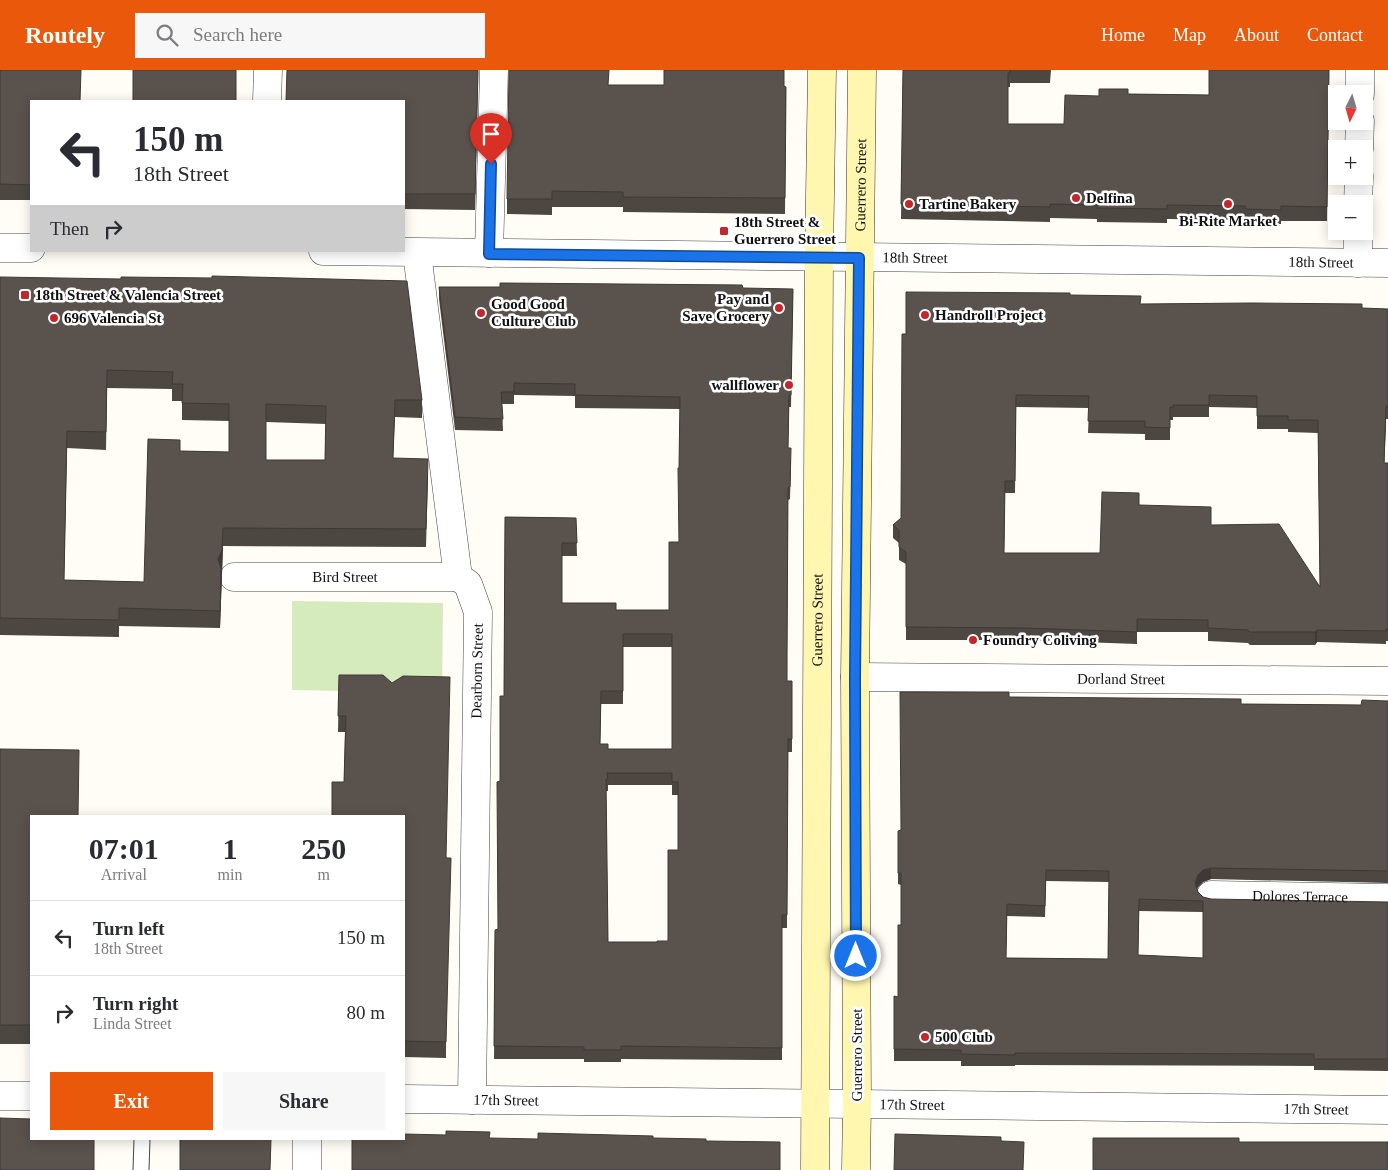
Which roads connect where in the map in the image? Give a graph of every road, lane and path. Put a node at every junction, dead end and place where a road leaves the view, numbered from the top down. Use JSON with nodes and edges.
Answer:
{"nodes":[{"id":1,"x":268,"y":70,"type":"edge"},
{"id":2,"x":494,"y":70,"type":"edge"},
{"id":3,"x":822,"y":70,"type":"edge"},
{"id":4,"x":862,"y":70,"type":"edge"},
{"id":5,"x":1360,"y":70,"type":"edge"},
{"id":6,"x":1360,"y":85,"type":"edge"},
{"id":7,"x":267,"y":100,"type":"edge"},
{"id":8,"x":1358,"y":240,"type":"edge"},
{"id":9,"x":0,"y":248,"type":"edge"},
{"id":10,"x":30,"y":248,"type":"edge"},
{"id":11,"x":370,"y":252,"type":"edge"},
{"id":12,"x":417,"y":253,"type":"junction"},
{"id":13,"x":489,"y":254,"type":"junction"},
{"id":14,"x":820,"y":258,"type":"junction"},
{"id":15,"x":859,"y":258,"type":"junction"},
{"id":16,"x":1358,"y":263,"type":"junction"},
{"id":17,"x":1388,"y":263,"type":"edge"},
{"id":18,"x":234,"y":577,"type":"dead end"},
{"id":19,"x":458,"y":577,"type":"junction"},
{"id":20,"x":855,"y":678,"type":"junction"},
{"id":21,"x":1388,"y":682,"type":"edge"},
{"id":22,"x":1211,"y":895,"type":"dead end"},
{"id":23,"x":1388,"y":898,"type":"edge"},
{"id":24,"x":0,"y":1096,"type":"edge"},
{"id":25,"x":30,"y":1096,"type":"edge"},
{"id":26,"x":405,"y":1099,"type":"edge"},
{"id":27,"x":472,"y":1100,"type":"junction"},
{"id":28,"x":816,"y":1103,"type":"junction"},
{"id":29,"x":857,"y":1103,"type":"junction"},
{"id":30,"x":1388,"y":1110,"type":"edge"},
{"id":31,"x":142,"y":1140,"type":"edge"},
{"id":32,"x":307,"y":1140,"type":"edge"},
{"id":33,"x":141,"y":1170,"type":"edge"},
{"id":34,"x":307,"y":1170,"type":"edge"},
{"id":35,"x":815,"y":1170,"type":"edge"},
{"id":36,"x":856,"y":1170,"type":"edge"}],
"edges":[{"from":1,"to":7,"type":"street"},
{"from":2,"to":13,"type":"street"},
{"from":3,"to":14,"type":"main road","name":"Guerrero Street"},
{"from":4,"to":15,"type":"main road","name":"Guerrero Street"},
{"from":5,"to":6,"type":"street"},
{"from":8,"to":16,"type":"street"},
{"from":9,"to":10,"type":"street"},
{"from":11,"to":12,"type":"street","name":"18th Street"},
{"from":12,"to":13,"type":"street","name":"18th Street"},
{"from":12,"to":19,"type":"street","name":"Dearborn Street"},
{"from":13,"to":14,"type":"street","name":"18th Street"},
{"from":14,"to":15,"type":"street","name":"18th Street"},
{"from":14,"to":28,"type":"main road","name":"Guerrero Street"},
{"from":15,"to":16,"type":"street","name":"18th Street"},
{"from":15,"to":20,"type":"main road","name":"Guerrero Street"},
{"from":16,"to":17,"type":"street","name":"18th Street"},
{"from":18,"to":19,"type":"street","name":"Bird Street"},
{"from":19,"to":27,"type":"street","name":"Dearborn Street"},
{"from":20,"to":21,"type":"street","name":"Dorland Street"},
{"from":20,"to":29,"type":"main road","name":"Guerrero Street"},
{"from":22,"to":23,"type":"street","name":"Dolores Terrace"},
{"from":24,"to":25,"type":"street"},
{"from":26,"to":27,"type":"street","name":"17th Street"},
{"from":27,"to":28,"type":"street","name":"17th Street"},
{"from":28,"to":29,"type":"street","name":"17th Street"},
{"from":28,"to":35,"type":"main road","name":"Guerrero Street"},
{"from":29,"to":30,"type":"street","name":"17th Street"},
{"from":29,"to":36,"type":"main road","name":"Guerrero Street"},
{"from":31,"to":33,"type":"lane"},
{"from":32,"to":34,"type":"street"}]}
